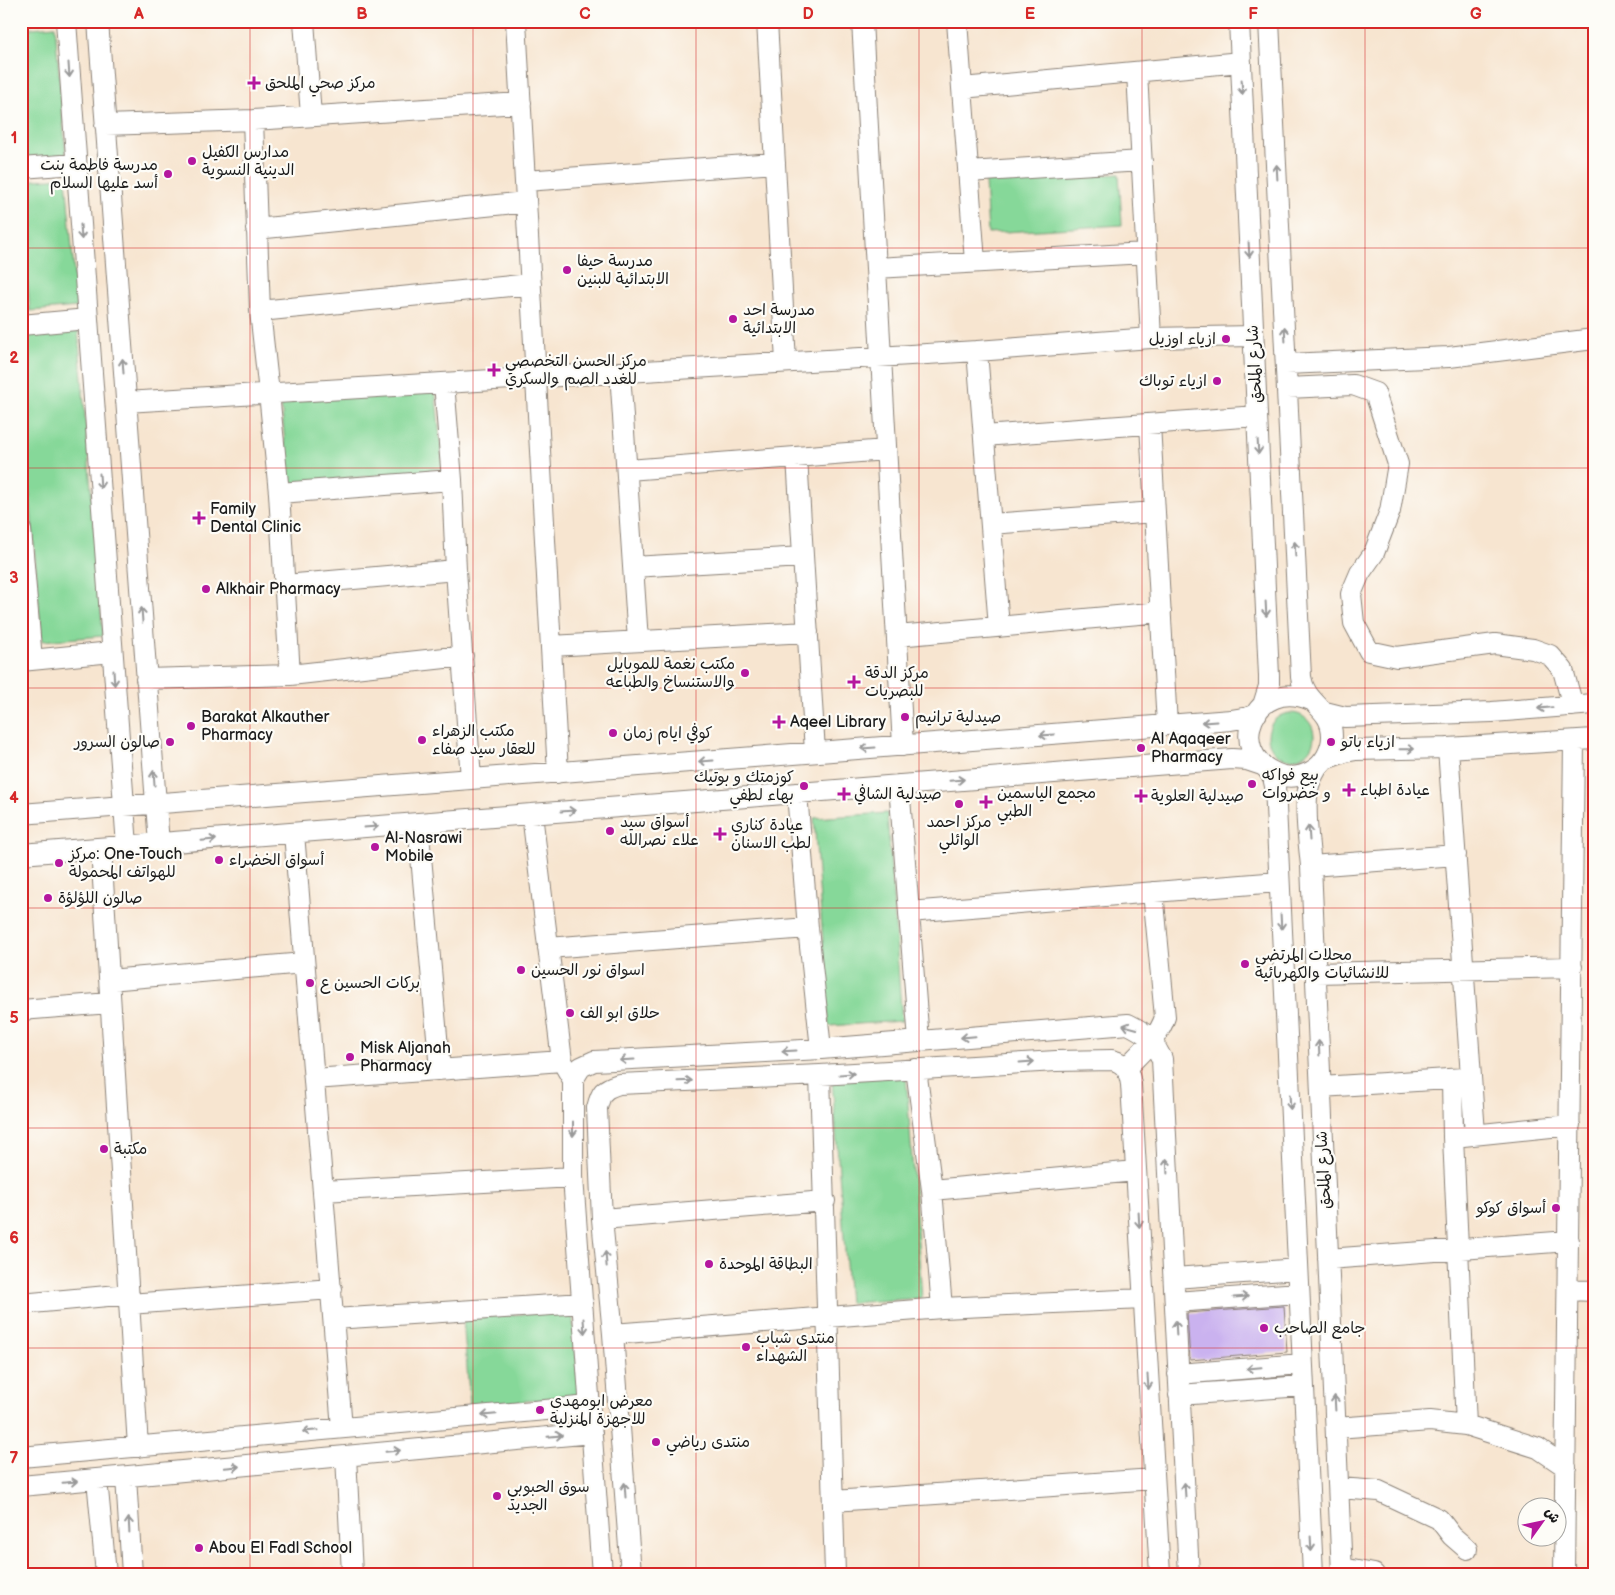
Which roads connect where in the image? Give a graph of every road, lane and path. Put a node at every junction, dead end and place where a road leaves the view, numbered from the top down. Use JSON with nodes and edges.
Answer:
{"nodes":[{"id":1,"x":66,"y":21,"type":"edge"},
{"id":2,"x":98,"y":21,"type":"edge"},
{"id":3,"x":304,"y":21,"type":"edge"},
{"id":4,"x":516,"y":21,"type":"edge"},
{"id":5,"x":767,"y":21,"type":"edge"},
{"id":6,"x":862,"y":21,"type":"edge"},
{"id":7,"x":957,"y":21,"type":"edge"},
{"id":8,"x":1239,"y":21,"type":"edge"},
{"id":9,"x":1269,"y":21,"type":"edge"},
{"id":10,"x":1241,"y":62,"type":"junction"},
{"id":11,"x":1138,"y":72,"type":"junction"},
{"id":12,"x":962,"y":88,"type":"junction"},
{"id":13,"x":521,"y":104,"type":"junction"},
{"id":14,"x":311,"y":116,"type":"junction"},
{"id":15,"x":253,"y":120,"type":"junction"},
{"id":16,"x":105,"y":125,"type":"junction"},
{"id":17,"x":1142,"y":161,"type":"junction"},
{"id":18,"x":775,"y":162,"type":"junction"},
{"id":19,"x":76,"y":164,"type":"junction"},
{"id":20,"x":21,"y":168,"type":"edge"},
{"id":21,"x":968,"y":172,"type":"junction"},
{"id":22,"x":525,"y":181,"type":"junction"},
{"id":23,"x":526,"y":202,"type":"junction"},
{"id":24,"x":256,"y":229,"type":"junction"},
{"id":25,"x":1146,"y":253,"type":"junction"},
{"id":26,"x":975,"y":262,"type":"junction"},
{"id":27,"x":876,"y":268,"type":"junction"},
{"id":28,"x":531,"y":284,"type":"junction"},
{"id":29,"x":260,"y":311,"type":"junction"},
{"id":30,"x":88,"y":319,"type":"junction"},
{"id":31,"x":21,"y":325,"type":"edge"},
{"id":32,"x":1253,"y":336,"type":"junction"},
{"id":33,"x":1151,"y":338,"type":"junction"},
{"id":34,"x":1594,"y":339,"type":"edge"},
{"id":35,"x":978,"y":351,"type":"junction"},
{"id":36,"x":881,"y":357,"type":"junction"},
{"id":37,"x":786,"y":362,"type":"junction"},
{"id":38,"x":1286,"y":364,"type":"junction"},
{"id":39,"x":620,"y":372,"type":"junction"},
{"id":40,"x":536,"y":377,"type":"junction"},
{"id":41,"x":444,"y":383,"type":"junction"},
{"id":42,"x":1287,"y":388,"type":"junction"},
{"id":43,"x":270,"y":393,"type":"junction"},
{"id":44,"x":126,"y":406,"type":"junction"},
{"id":45,"x":94,"y":412,"type":"junction"},
{"id":46,"x":1257,"y":416,"type":"junction"},
{"id":47,"x":1150,"y":424,"type":"junction"},
{"id":48,"x":984,"y":436,"type":"junction"},
{"id":49,"x":129,"y":445,"type":"junction"},
{"id":50,"x":97,"y":450,"type":"junction"},
{"id":51,"x":886,"y":450,"type":"junction"},
{"id":52,"x":796,"y":457,"type":"junction"},
{"id":53,"x":628,"y":470,"type":"junction"},
{"id":54,"x":452,"y":480,"type":"junction"},
{"id":55,"x":278,"y":493,"type":"junction"},
{"id":56,"x":1155,"y":512,"type":"junction"},
{"id":57,"x":991,"y":524,"type":"junction"},
{"id":58,"x":21,"y":530,"type":"edge"},
{"id":59,"x":803,"y":557,"type":"junction"},
{"id":60,"x":634,"y":567,"type":"junction"},
{"id":61,"x":456,"y":570,"type":"junction"},
{"id":62,"x":285,"y":585,"type":"junction"},
{"id":63,"x":1161,"y":612,"type":"junction"},
{"id":64,"x":999,"y":626,"type":"junction"},
{"id":65,"x":808,"y":632,"type":"junction"},
{"id":66,"x":897,"y":636,"type":"junction"},
{"id":67,"x":638,"y":641,"type":"junction"},
{"id":68,"x":551,"y":646,"type":"junction"},
{"id":69,"x":112,"y":652,"type":"junction"},
{"id":70,"x":462,"y":656,"type":"junction"},
{"id":71,"x":26,"y":660,"type":"edge"},
{"id":72,"x":290,"y":675,"type":"junction"},
{"id":73,"x":146,"y":679,"type":"junction"},
{"id":74,"x":1594,"y":704,"type":"edge"},
{"id":75,"x":1318,"y":706,"type":"junction"},
{"id":76,"x":1573,"y":706,"type":"junction"},
{"id":77,"x":1260,"y":709,"type":"junction"},
{"id":78,"x":1167,"y":725,"type":"junction"},
{"id":79,"x":1584,"y":740,"type":"edge"},
{"id":80,"x":903,"y":746,"type":"junction"},
{"id":81,"x":1448,"y":748,"type":"junction"},
{"id":82,"x":815,"y":752,"type":"junction"},
{"id":83,"x":1321,"y":763,"type":"junction"},
{"id":84,"x":1265,"y":768,"type":"junction"},
{"id":85,"x":558,"y":773,"type":"junction"},
{"id":86,"x":471,"y":779,"type":"junction"},
{"id":87,"x":898,"y":785,"type":"junction"},
{"id":88,"x":797,"y":793,"type":"junction"},
{"id":89,"x":156,"y":804,"type":"junction"},
{"id":90,"x":124,"y":806,"type":"junction"},
{"id":91,"x":21,"y":814,"type":"edge"},
{"id":92,"x":532,"y":814,"type":"junction"},
{"id":93,"x":418,"y":823,"type":"junction"},
{"id":94,"x":294,"y":833,"type":"junction"},
{"id":95,"x":159,"y":844,"type":"junction"},
{"id":96,"x":126,"y":846,"type":"junction"},
{"id":97,"x":101,"y":848,"type":"junction"},
{"id":98,"x":21,"y":854,"type":"edge"},
{"id":99,"x":1456,"y":855,"type":"junction"},
{"id":100,"x":1311,"y":866,"type":"junction"},
{"id":101,"x":1279,"y":882,"type":"junction"},
{"id":102,"x":1153,"y":892,"type":"junction"},
{"id":103,"x":909,"y":912,"type":"junction"},
{"id":104,"x":808,"y":928,"type":"junction"},
{"id":105,"x":548,"y":948,"type":"junction"},
{"id":106,"x":304,"y":963,"type":"junction"},
{"id":107,"x":1572,"y":967,"type":"junction"},
{"id":108,"x":1464,"y":970,"type":"junction"},
{"id":109,"x":1316,"y":973,"type":"junction"},
{"id":110,"x":109,"y":980,"type":"junction"},
{"id":111,"x":110,"y":1003,"type":"junction"},
{"id":112,"x":21,"y":1010,"type":"edge"},
{"id":113,"x":1152,"y":1039,"type":"junction"},
{"id":114,"x":920,"y":1041,"type":"junction"},
{"id":115,"x":821,"y":1049,"type":"junction"},
{"id":116,"x":562,"y":1062,"type":"junction"},
{"id":117,"x":1126,"y":1068,"type":"junction"},
{"id":118,"x":916,"y":1069,"type":"junction"},
{"id":119,"x":440,"y":1070,"type":"junction"},
{"id":120,"x":820,"y":1075,"type":"junction"},
{"id":121,"x":314,"y":1079,"type":"junction"},
{"id":122,"x":1461,"y":1079,"type":"junction"},
{"id":123,"x":573,"y":1080,"type":"junction"},
{"id":124,"x":1321,"y":1087,"type":"junction"},
{"id":125,"x":601,"y":1093,"type":"junction"},
{"id":126,"x":1570,"y":1125,"type":"junction"},
{"id":127,"x":1475,"y":1134,"type":"junction"},
{"id":128,"x":1452,"y":1137,"type":"junction"},
{"id":129,"x":1136,"y":1171,"type":"junction"},
{"id":130,"x":573,"y":1177,"type":"junction"},
{"id":131,"x":932,"y":1190,"type":"junction"},
{"id":132,"x":323,"y":1191,"type":"junction"},
{"id":133,"x":825,"y":1201,"type":"junction"},
{"id":134,"x":602,"y":1219,"type":"junction"},
{"id":135,"x":1568,"y":1241,"type":"junction"},
{"id":136,"x":1458,"y":1249,"type":"junction"},
{"id":137,"x":1328,"y":1259,"type":"junction"},
{"id":138,"x":1298,"y":1269,"type":"junction"},
{"id":139,"x":1174,"y":1278,"type":"junction"},
{"id":140,"x":332,"y":1288,"type":"junction"},
{"id":141,"x":1568,"y":1290,"type":"junction"},
{"id":142,"x":1594,"y":1291,"type":"edge"},
{"id":143,"x":1299,"y":1293,"type":"junction"},
{"id":144,"x":129,"y":1299,"type":"junction"},
{"id":145,"x":1143,"y":1299,"type":"junction"},
{"id":146,"x":1175,"y":1302,"type":"junction"},
{"id":147,"x":582,"y":1303,"type":"junction"},
{"id":148,"x":21,"y":1304,"type":"edge"},
{"id":149,"x":942,"y":1308,"type":"junction"},
{"id":150,"x":828,"y":1316,"type":"junction"},
{"id":151,"x":334,"y":1319,"type":"junction"},
{"id":152,"x":613,"y":1334,"type":"junction"},
{"id":153,"x":1302,"y":1364,"type":"junction"},
{"id":154,"x":1178,"y":1374,"type":"junction"},
{"id":155,"x":1303,"y":1386,"type":"junction"},
{"id":156,"x":1179,"y":1395,"type":"junction"},
{"id":157,"x":590,"y":1406,"type":"junction"},
{"id":158,"x":1466,"y":1425,"type":"junction"},
{"id":159,"x":342,"y":1428,"type":"junction"},
{"id":160,"x":1336,"y":1428,"type":"junction"},
{"id":161,"x":592,"y":1433,"type":"junction"},
{"id":162,"x":138,"y":1447,"type":"junction"},
{"id":163,"x":346,"y":1456,"type":"junction"},
{"id":164,"x":21,"y":1457,"type":"edge"},
{"id":165,"x":1566,"y":1467,"type":"junction"},
{"id":166,"x":1308,"y":1471,"type":"junction"},
{"id":167,"x":126,"y":1476,"type":"junction"},
{"id":168,"x":97,"y":1479,"type":"junction"},
{"id":169,"x":1154,"y":1479,"type":"junction"},
{"id":170,"x":1338,"y":1479,"type":"junction"},
{"id":171,"x":21,"y":1486,"type":"edge"},
{"id":172,"x":833,"y":1501,"type":"junction"},
{"id":173,"x":1340,"y":1513,"type":"junction"},
{"id":174,"x":1310,"y":1515,"type":"junction"},
{"id":175,"x":1187,"y":1522,"type":"junction"},
{"id":176,"x":1157,"y":1524,"type":"junction"},
{"id":177,"x":628,"y":1530,"type":"junction"},
{"id":178,"x":599,"y":1531,"type":"junction"},
{"id":179,"x":1467,"y":1549,"type":"dead end"},
{"id":180,"x":1342,"y":1571,"type":"edge"},
{"id":181,"x":106,"y":1574,"type":"edge"},
{"id":182,"x":132,"y":1574,"type":"edge"},
{"id":183,"x":352,"y":1574,"type":"edge"},
{"id":184,"x":602,"y":1574,"type":"edge"},
{"id":185,"x":631,"y":1574,"type":"edge"},
{"id":186,"x":835,"y":1574,"type":"edge"},
{"id":187,"x":1160,"y":1574,"type":"edge"},
{"id":188,"x":1189,"y":1574,"type":"edge"},
{"id":189,"x":1313,"y":1574,"type":"edge"},
{"id":190,"x":1374,"y":1574,"type":"edge"},
{"id":191,"x":1564,"y":1574,"type":"edge"}],
"edges":[{"from":1,"to":19,"type":"street","one_way":true},
{"from":2,"to":16,"type":"street"},
{"from":3,"to":14,"type":"street"},
{"from":4,"to":13,"type":"street"},
{"from":5,"to":18,"type":"street"},
{"from":6,"to":27,"type":"street"},
{"from":7,"to":12,"type":"street"},
{"from":8,"to":10,"type":"street","name":"شارع الملحق"},
{"from":38,"to":9,"type":"street","name":"شارع الملحق","one_way":true},
{"from":10,"to":11,"type":"street"},
{"from":10,"to":32,"type":"street","name":"شارع الملحق","one_way":true},
{"from":11,"to":12,"type":"street"},
{"from":11,"to":17,"type":"street"},
{"from":12,"to":21,"type":"street"},
{"from":13,"to":14,"type":"street"},
{"from":13,"to":22,"type":"street"},
{"from":14,"to":15,"type":"street"},
{"from":15,"to":16,"type":"street"},
{"from":15,"to":24,"type":"street"},
{"from":44,"to":16,"type":"street","one_way":true},
{"from":17,"to":21,"type":"street"},
{"from":17,"to":25,"type":"street"},
{"from":18,"to":22,"type":"street"},
{"from":18,"to":37,"type":"street"},
{"from":19,"to":20,"type":"street"},
{"from":19,"to":30,"type":"street","one_way":true},
{"from":21,"to":26,"type":"street"},
{"from":22,"to":23,"type":"street"},
{"from":23,"to":24,"type":"street"},
{"from":23,"to":28,"type":"street"},
{"from":24,"to":29,"type":"street"},
{"from":25,"to":26,"type":"street"},
{"from":25,"to":33,"type":"street"},
{"from":26,"to":27,"type":"street"},
{"from":27,"to":36,"type":"street"},
{"from":28,"to":29,"type":"street"},
{"from":28,"to":40,"type":"street"},
{"from":29,"to":43,"type":"street"},
{"from":30,"to":31,"type":"street"},
{"from":30,"to":45,"type":"street"},
{"from":32,"to":33,"type":"street"},
{"from":32,"to":46,"type":"street","name":"شارع الملحق"},
{"from":33,"to":35,"type":"street"},
{"from":34,"to":38,"type":"street"},
{"from":35,"to":36,"type":"street"},
{"from":35,"to":48,"type":"street"},
{"from":36,"to":37,"type":"street"},
{"from":36,"to":51,"type":"street"},
{"from":37,"to":39,"type":"street"},
{"from":38,"to":42,"type":"street","name":"شارع الملحق"},
{"from":39,"to":40,"type":"street"},
{"from":39,"to":53,"type":"street"},
{"from":40,"to":41,"type":"street"},
{"from":40,"to":68,"type":"street"},
{"from":41,"to":43,"type":"street"},
{"from":41,"to":54,"type":"street"},
{"from":75,"to":42,"type":"street","name":"شارع الملحق","one_way":true},
{"from":42,"to":76,"type":"street"},
{"from":43,"to":44,"type":"street"},
{"from":43,"to":55,"type":"street"},
{"from":44,"to":45,"type":"street"},
{"from":44,"to":49,"type":"street"},
{"from":45,"to":50,"type":"street"},
{"from":46,"to":47,"type":"street"},
{"from":46,"to":77,"type":"street","name":"شارع الملحق","one_way":true},
{"from":47,"to":48,"type":"street"},
{"from":47,"to":56,"type":"street"},
{"from":48,"to":57,"type":"street"},
{"from":49,"to":50,"type":"street"},
{"from":73,"to":49,"type":"street","one_way":true},
{"from":50,"to":69,"type":"street","one_way":true},
{"from":51,"to":52,"type":"street"},
{"from":51,"to":66,"type":"street"},
{"from":52,"to":53,"type":"street"},
{"from":52,"to":59,"type":"street"},
{"from":53,"to":60,"type":"street"},
{"from":54,"to":55,"type":"street"},
{"from":54,"to":61,"type":"street"},
{"from":55,"to":62,"type":"street"},
{"from":56,"to":57,"type":"street"},
{"from":56,"to":63,"type":"street"},
{"from":57,"to":64,"type":"street"},
{"from":58,"to":71,"type":"street"},
{"from":59,"to":60,"type":"street"},
{"from":59,"to":65,"type":"street"},
{"from":60,"to":67,"type":"street"},
{"from":61,"to":62,"type":"street"},
{"from":61,"to":70,"type":"street"},
{"from":62,"to":72,"type":"street"},
{"from":63,"to":64,"type":"street"},
{"from":63,"to":78,"type":"street"},
{"from":64,"to":66,"type":"street"},
{"from":65,"to":67,"type":"street"},
{"from":65,"to":82,"type":"street"},
{"from":66,"to":80,"type":"street"},
{"from":67,"to":68,"type":"street"},
{"from":68,"to":85,"type":"street"},
{"from":69,"to":71,"type":"street"},
{"from":69,"to":90,"type":"street","one_way":true},
{"from":70,"to":72,"type":"street"},
{"from":70,"to":86,"type":"street"},
{"from":72,"to":73,"type":"street"},
{"from":89,"to":73,"type":"street","one_way":true},
{"from":74,"to":76,"type":"street"},
{"from":76,"to":75,"type":"street","one_way":true},
{"from":75,"to":77,"type":"street"},
{"from":75,"to":83,"type":"street"},
{"from":77,"to":78,"type":"street","one_way":true},
{"from":77,"to":84,"type":"street"},
{"from":78,"to":80,"type":"street","one_way":true},
{"from":79,"to":81,"type":"street"},
{"from":79,"to":107,"type":"street"},
{"from":80,"to":82,"type":"street","one_way":true},
{"from":83,"to":81,"type":"street","one_way":true},
{"from":81,"to":99,"type":"street"},
{"from":82,"to":85,"type":"street","one_way":true},
{"from":83,"to":84,"type":"street"},
{"from":100,"to":83,"type":"street","name":"شارع الملحق","one_way":true},
{"from":87,"to":84,"type":"street","one_way":true},
{"from":84,"to":101,"type":"street","name":"شارع الملحق"},
{"from":85,"to":86,"type":"street"},
{"from":86,"to":89,"type":"street"},
{"from":87,"to":88,"type":"street"},
{"from":87,"to":103,"type":"street"},
{"from":92,"to":88,"type":"street","one_way":true},
{"from":88,"to":104,"type":"street"},
{"from":89,"to":90,"type":"street"},
{"from":89,"to":95,"type":"street"},
{"from":90,"to":91,"type":"street"},
{"from":90,"to":96,"type":"street"},
{"from":92,"to":93,"type":"street"},
{"from":92,"to":105,"type":"street"},
{"from":94,"to":93,"type":"street","one_way":true},
{"from":93,"to":119,"type":"street"},
{"from":95,"to":94,"type":"street","one_way":true},
{"from":94,"to":106,"type":"street"},
{"from":95,"to":96,"type":"street"},
{"from":96,"to":97,"type":"street"},
{"from":97,"to":98,"type":"street"},
{"from":97,"to":110,"type":"street"},
{"from":99,"to":100,"type":"street"},
{"from":99,"to":108,"type":"street"},
{"from":100,"to":109,"type":"street","name":"شارع الملحق"},
{"from":101,"to":102,"type":"street"},
{"from":101,"to":138,"type":"street","name":"شارع الملحق","one_way":true},
{"from":102,"to":103,"type":"street"},
{"from":102,"to":113,"type":"street"},
{"from":103,"to":114,"type":"street"},
{"from":104,"to":105,"type":"street"},
{"from":104,"to":115,"type":"street"},
{"from":105,"to":116,"type":"street"},
{"from":106,"to":110,"type":"street"},
{"from":106,"to":121,"type":"street"},
{"from":107,"to":108,"type":"street"},
{"from":107,"to":126,"type":"street"},
{"from":108,"to":109,"type":"street"},
{"from":108,"to":122,"type":"street"},
{"from":124,"to":109,"type":"street","name":"شارع الملحق","one_way":true},
{"from":110,"to":111,"type":"street"},
{"from":111,"to":112,"type":"street"},
{"from":111,"to":144,"type":"street"},
{"from":113,"to":114,"type":"street","one_way":true},
{"from":113,"to":117,"type":"street"},
{"from":139,"to":113,"type":"street","one_way":true},
{"from":114,"to":115,"type":"street"},
{"from":115,"to":123,"type":"street","one_way":true},
{"from":116,"to":119,"type":"street"},
{"from":116,"to":123,"type":"street"},
{"from":118,"to":117,"type":"street","one_way":true},
{"from":117,"to":129,"type":"street"},
{"from":120,"to":118,"type":"street","one_way":true},
{"from":118,"to":131,"type":"street"},
{"from":119,"to":121,"type":"street"},
{"from":125,"to":120,"type":"street","one_way":true},
{"from":120,"to":133,"type":"street"},
{"from":121,"to":132,"type":"street"},
{"from":122,"to":124,"type":"street"},
{"from":122,"to":127,"type":"street"},
{"from":122,"to":128,"type":"street"},
{"from":123,"to":125,"type":"street"},
{"from":123,"to":130,"type":"street","one_way":true},
{"from":124,"to":137,"type":"street","name":"شارع الملحق"},
{"from":125,"to":134,"type":"street"},
{"from":126,"to":127,"type":"street"},
{"from":126,"to":135,"type":"street"},
{"from":127,"to":128,"type":"street"},
{"from":128,"to":136,"type":"street"},
{"from":129,"to":131,"type":"street"},
{"from":129,"to":145,"type":"street","one_way":true},
{"from":130,"to":132,"type":"street"},
{"from":130,"to":147,"type":"street"},
{"from":131,"to":149,"type":"street"},
{"from":132,"to":140,"type":"street"},
{"from":133,"to":134,"type":"street"},
{"from":133,"to":150,"type":"street"},
{"from":152,"to":134,"type":"street","one_way":true},
{"from":135,"to":136,"type":"street"},
{"from":135,"to":141,"type":"street"},
{"from":136,"to":137,"type":"street"},
{"from":136,"to":158,"type":"street"},
{"from":160,"to":137,"type":"street","name":"شارع الملحق","one_way":true},
{"from":138,"to":139,"type":"street"},
{"from":138,"to":143,"type":"street","name":"شارع الملحق"},
{"from":139,"to":146,"type":"street"},
{"from":140,"to":144,"type":"street"},
{"from":140,"to":151,"type":"street"},
{"from":141,"to":142,"type":"street"},
{"from":141,"to":165,"type":"street"},
{"from":146,"to":143,"type":"street","one_way":true},
{"from":143,"to":153,"type":"street","name":"شارع الملحق"},
{"from":144,"to":148,"type":"street"},
{"from":144,"to":162,"type":"street"},
{"from":145,"to":149,"type":"street"},
{"from":145,"to":169,"type":"street","one_way":true},
{"from":154,"to":146,"type":"street","one_way":true},
{"from":147,"to":151,"type":"street"},
{"from":147,"to":157,"type":"street","one_way":true},
{"from":149,"to":150,"type":"street"},
{"from":150,"to":152,"type":"street"},
{"from":150,"to":172,"type":"street"},
{"from":151,"to":159,"type":"street"},
{"from":177,"to":152,"type":"street","one_way":true},
{"from":153,"to":154,"type":"street","one_way":true},
{"from":153,"to":155,"type":"street","name":"شارع الملحق"},
{"from":154,"to":156,"type":"street"},
{"from":155,"to":156,"type":"street"},
{"from":155,"to":166,"type":"street","name":"شارع الملحق"},
{"from":175,"to":156,"type":"street","one_way":true},
{"from":157,"to":159,"type":"street","one_way":true},
{"from":157,"to":161,"type":"street"},
{"from":158,"to":160,"type":"street"},
{"from":158,"to":165,"type":"street"},
{"from":159,"to":162,"type":"street","one_way":true},
{"from":160,"to":170,"type":"street","name":"شارع الملحق"},
{"from":163,"to":161,"type":"street","one_way":true},
{"from":161,"to":178,"type":"street"},
{"from":162,"to":164,"type":"street"},
{"from":167,"to":163,"type":"street","one_way":true},
{"from":163,"to":183,"type":"street"},
{"from":165,"to":191,"type":"street"},
{"from":166,"to":170,"type":"street"},
{"from":166,"to":174,"type":"street","name":"شارع الملحق"},
{"from":167,"to":168,"type":"street"},
{"from":182,"to":167,"type":"street","one_way":true},
{"from":171,"to":168,"type":"street","one_way":true},
{"from":168,"to":181,"type":"street"},
{"from":169,"to":172,"type":"street"},
{"from":169,"to":176,"type":"street"},
{"from":170,"to":173,"type":"street","name":"شارع الملحق"},
{"from":170,"to":179,"type":"street"},
{"from":172,"to":186,"type":"street"},
{"from":173,"to":174,"type":"street"},
{"from":173,"to":180,"type":"street","name":"شارع الملحق"},
{"from":174,"to":189,"type":"street","name":"شارع الملحق","one_way":true},
{"from":175,"to":176,"type":"street"},
{"from":175,"to":188,"type":"street"},
{"from":176,"to":187,"type":"street"},
{"from":177,"to":178,"type":"street"},
{"from":177,"to":185,"type":"street"},
{"from":178,"to":184,"type":"street"},
{"from":180,"to":190,"type":"street"}]}
